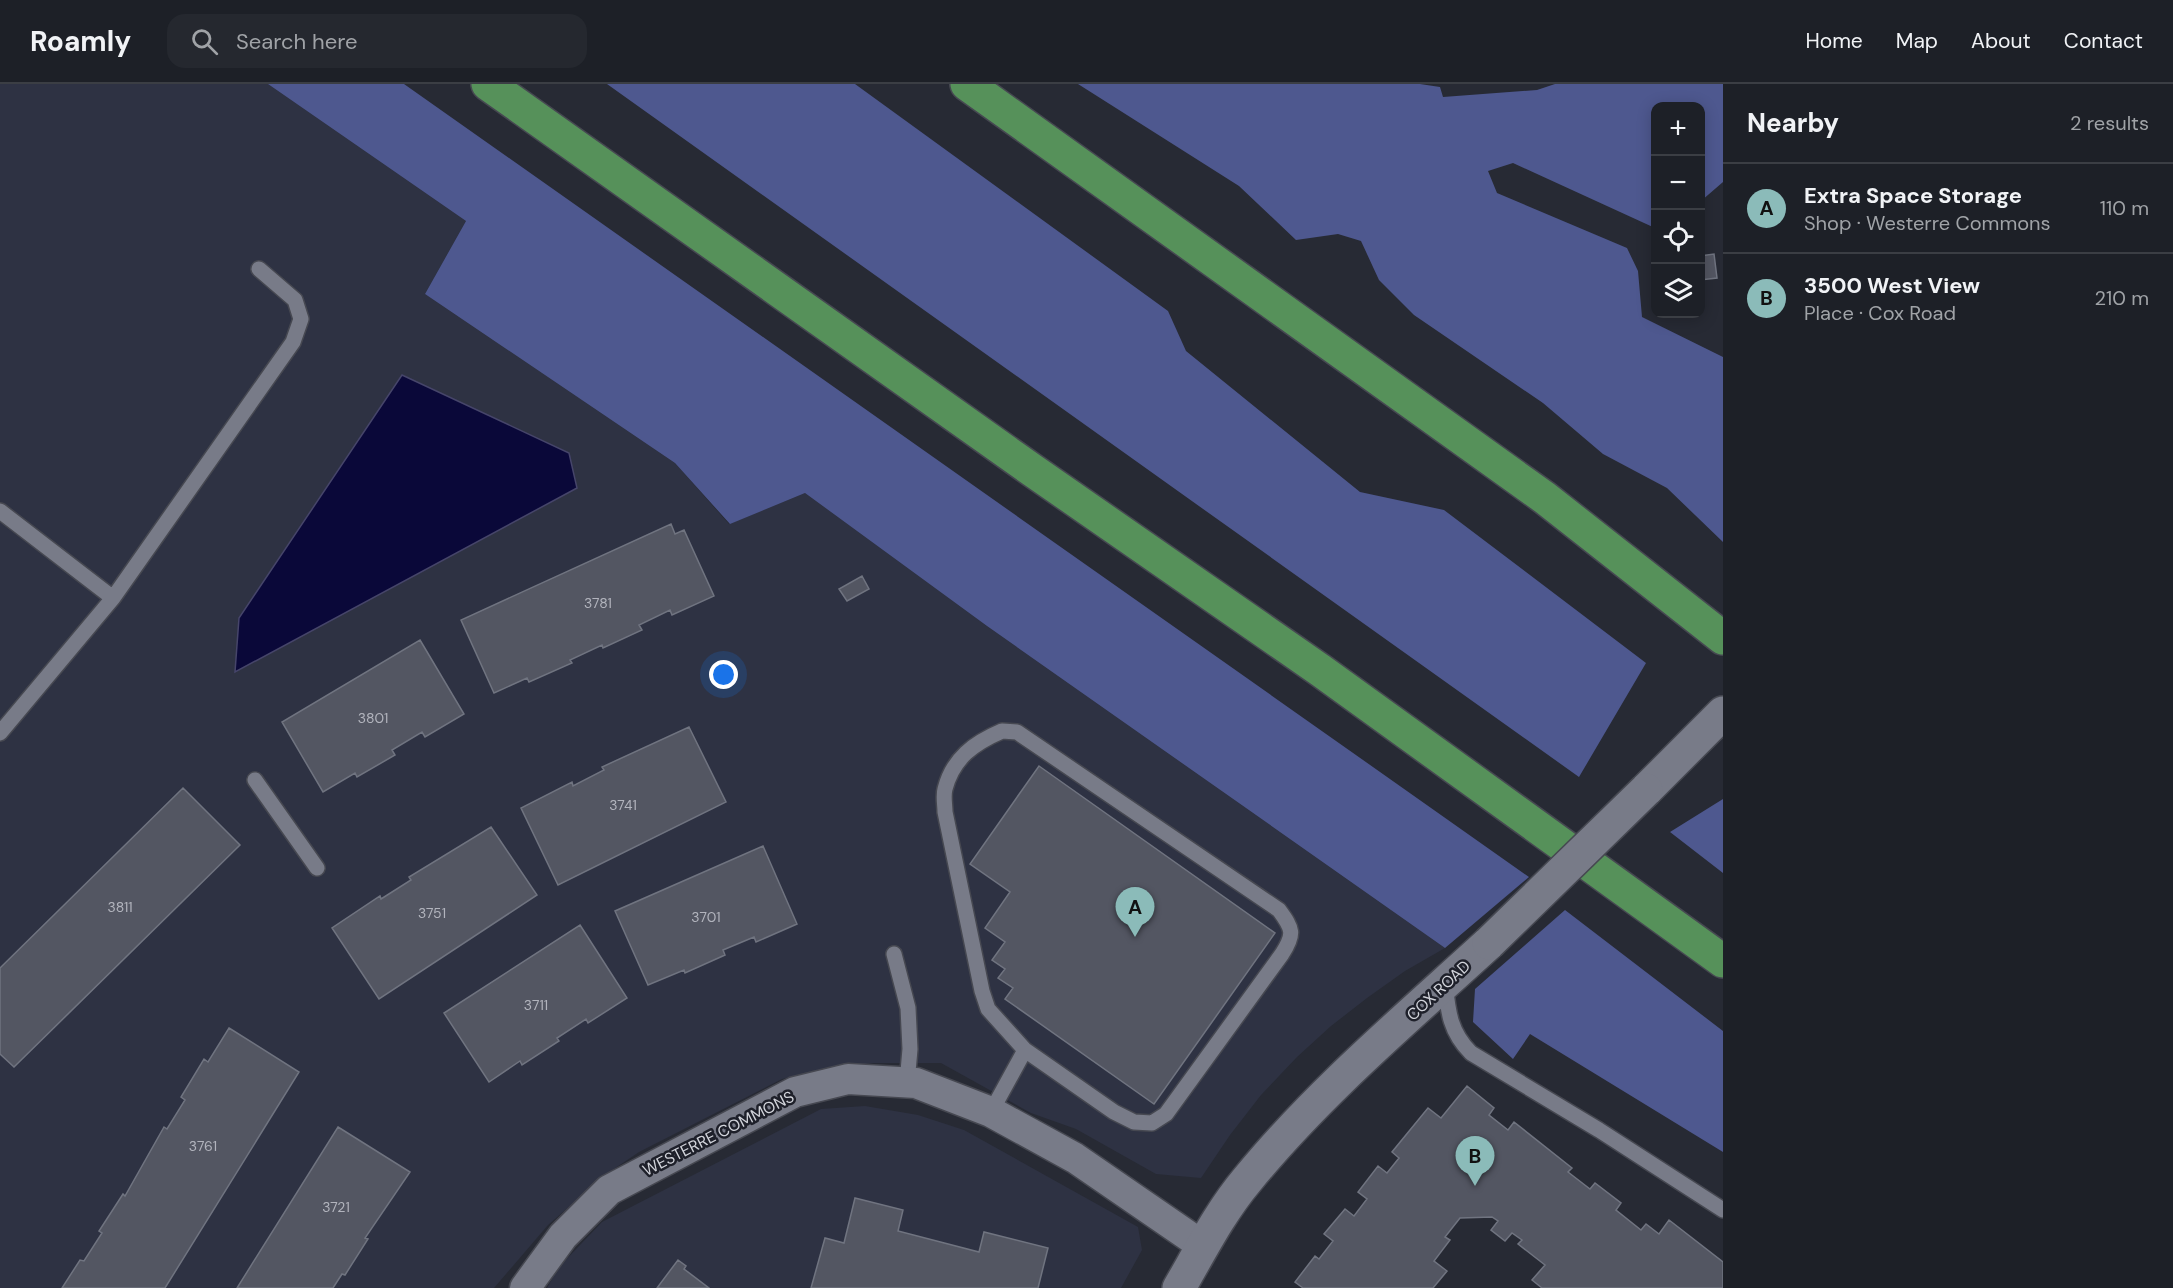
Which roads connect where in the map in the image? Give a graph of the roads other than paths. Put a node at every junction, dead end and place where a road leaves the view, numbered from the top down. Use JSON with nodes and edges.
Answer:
{"nodes":[{"id":1,"x":488,"y":84,"type":"edge"},
{"id":2,"x":967,"y":84,"type":"edge"},
{"id":3,"x":259,"y":269,"type":"dead end"},
{"id":4,"x":0,"y":511,"type":"edge"},
{"id":5,"x":113,"y":598,"type":"junction"},
{"id":6,"x":1723,"y":638,"type":"edge"},
{"id":7,"x":1713,"y":723,"type":"edge"},
{"id":8,"x":0,"y":733,"type":"edge"},
{"id":9,"x":255,"y":780,"type":"dead end"},
{"id":10,"x":317,"y":868,"type":"dead end"},
{"id":11,"x":894,"y":954,"type":"dead end"},
{"id":12,"x":1723,"y":961,"type":"edge"},
{"id":13,"x":1445,"y":983,"type":"junction"},
{"id":14,"x":1025,"y":1050,"type":"junction"},
{"id":15,"x":907,"y":1083,"type":"junction"},
{"id":16,"x":991,"y":1112,"type":"junction"},
{"id":17,"x":1723,"y":1210,"type":"edge"},
{"id":18,"x":1203,"y":1246,"type":"junction"},
{"id":19,"x":525,"y":1288,"type":"edge"},
{"id":20,"x":1179,"y":1288,"type":"edge"}],
"edges":[{"from":1,"to":12,"type":"highway"},
{"from":2,"to":6,"type":"highway"},
{"from":3,"to":5,"type":"lane"},
{"from":4,"to":5,"type":"lane"},
{"from":5,"to":8,"type":"lane"},
{"from":7,"to":13,"type":"main road","name":"COX ROAD","bridge":true},
{"from":9,"to":10,"type":"lane"},
{"from":11,"to":15,"type":"lane"},
{"from":13,"to":17,"type":"lane"},
{"from":13,"to":18,"type":"main road","name":"COX ROAD"},
{"from":14,"to":14,"type":"lane"},
{"from":14,"to":16,"type":"lane"},
{"from":15,"to":16,"type":"street","name":"WESTERRE COMMONS"},
{"from":15,"to":19,"type":"street","name":"WESTERRE COMMONS"},
{"from":16,"to":18,"type":"street","name":"WESTERRE COMMONS"},
{"from":18,"to":20,"type":"main road","name":"COX ROAD"}]}
